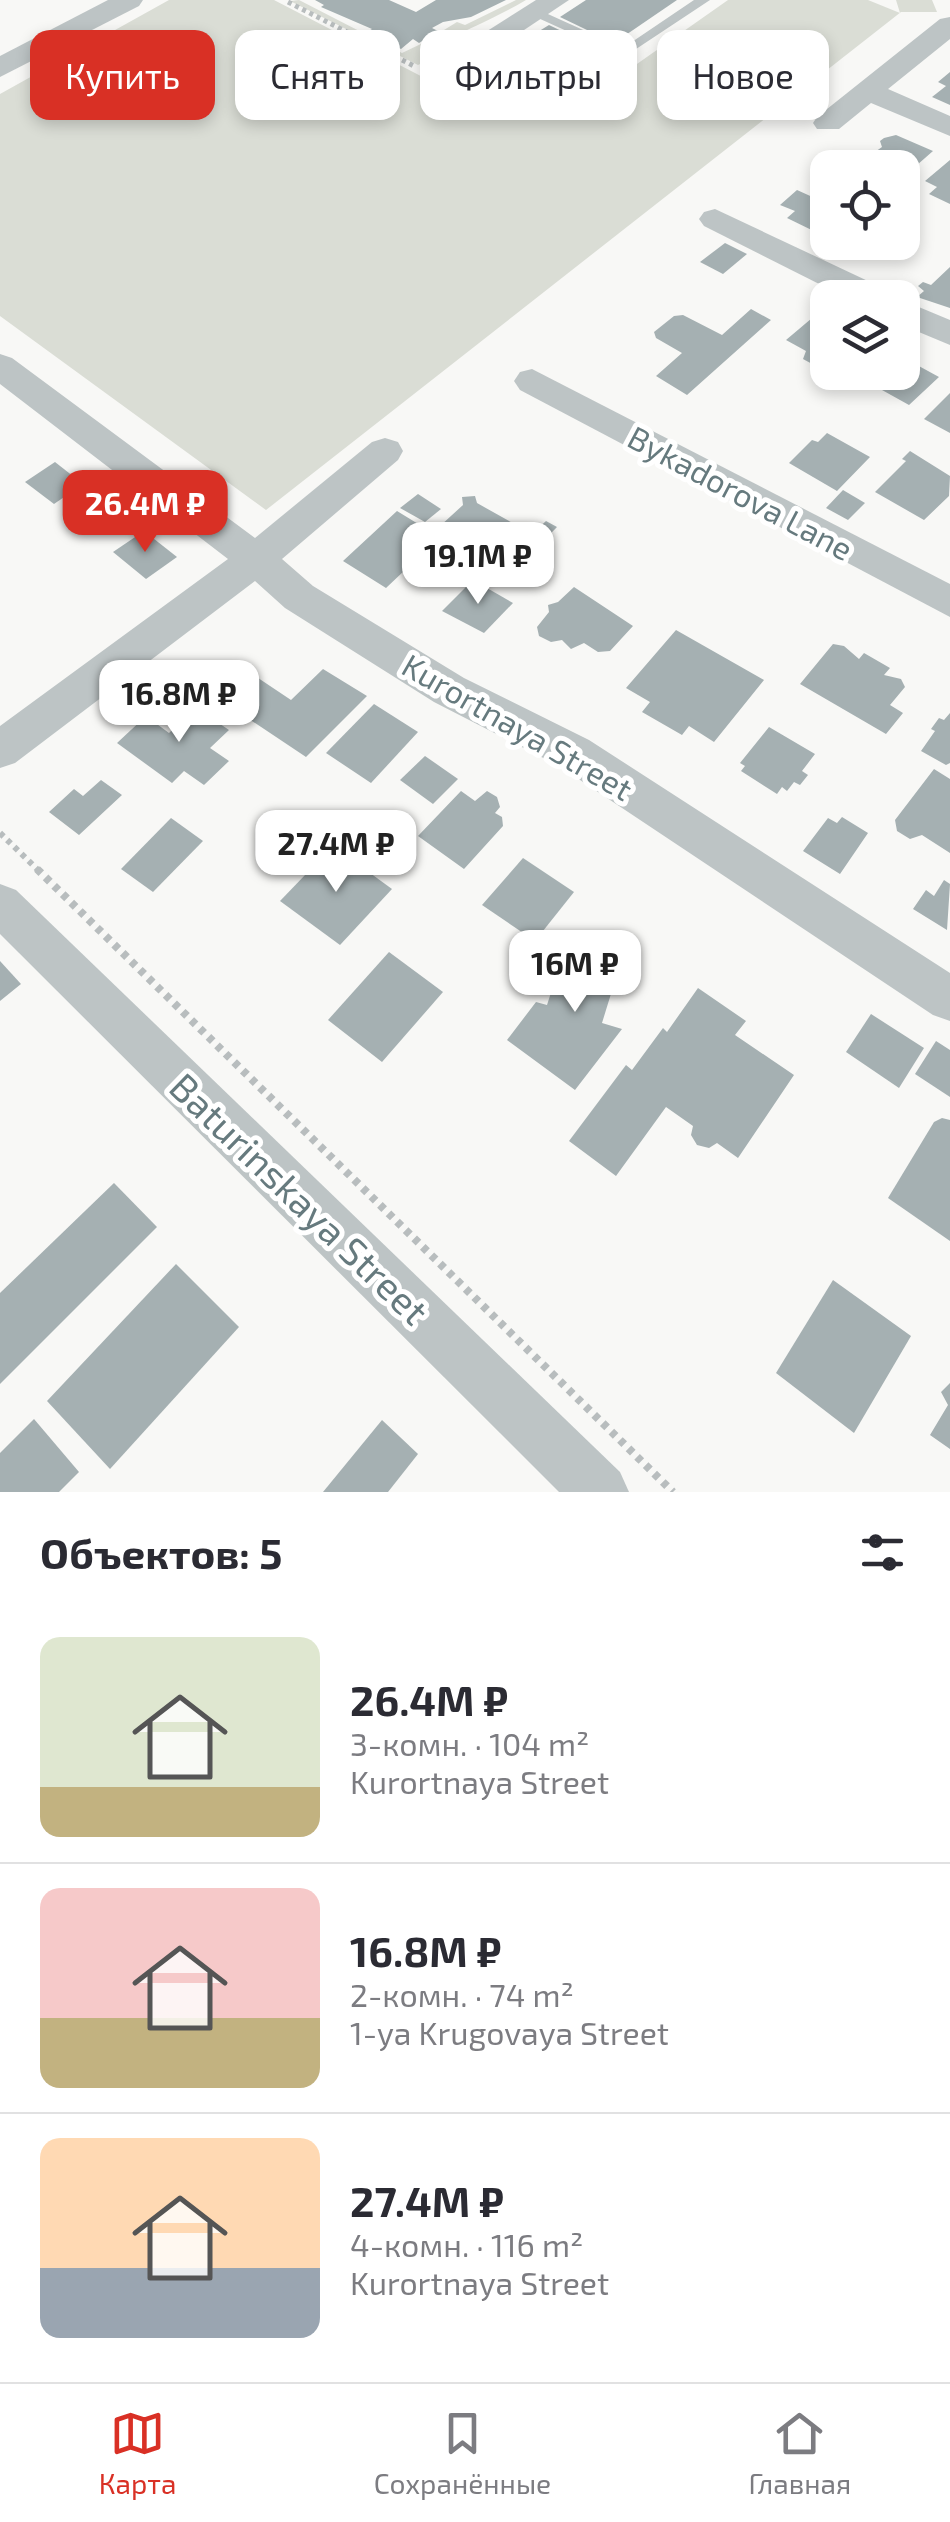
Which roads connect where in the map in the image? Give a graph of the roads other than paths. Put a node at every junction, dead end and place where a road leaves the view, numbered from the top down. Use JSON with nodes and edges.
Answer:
{"nodes":[{"id":1,"x":129,"y":0,"type":"edge"},
{"id":2,"x":703,"y":0,"type":"edge"},
{"id":3,"x":539,"y":16,"type":"edge"},
{"id":4,"x":511,"y":30,"type":"edge"},
{"id":5,"x":946,"y":32,"type":"edge"},
{"id":6,"x":0,"y":68,"type":"edge"},
{"id":7,"x":868,"y":92,"type":"junction"},
{"id":8,"x":828,"y":123,"type":"dead end"},
{"id":9,"x":950,"y":128,"type":"edge"},
{"id":10,"x":715,"y":219,"type":"dead end"},
{"id":11,"x":839,"y":280,"type":"edge"},
{"id":12,"x":920,"y":320,"type":"edge"},
{"id":13,"x":950,"y":334,"type":"edge"},
{"id":14,"x":0,"y":366,"type":"edge"},
{"id":15,"x":532,"y":381,"type":"dead end"},
{"id":16,"x":384,"y":451,"type":"dead end"},
{"id":17,"x":256,"y":559,"type":"junction"},
{"id":18,"x":950,"y":602,"type":"edge"},
{"id":19,"x":0,"y":750,"type":"edge"},
{"id":20,"x":0,"y":904,"type":"edge"},
{"id":21,"x":950,"y":999,"type":"edge"},
{"id":22,"x":600,"y":1492,"type":"edge"}],
"edges":[{"from":1,"to":6,"type":"street"},
{"from":2,"to":3,"type":"lane"},
{"from":3,"to":4,"type":"street"},
{"from":5,"to":7,"type":"street"},
{"from":7,"to":8,"type":"street"},
{"from":7,"to":9,"type":"street"},
{"from":10,"to":11,"type":"street"},
{"from":12,"to":13,"type":"street"},
{"from":14,"to":17,"type":"street","name":"Kurortnaya Street"},
{"from":15,"to":18,"type":"street","name":"Bykadorova Lane"},
{"from":16,"to":17,"type":"street"},
{"from":17,"to":19,"type":"street"},
{"from":17,"to":21,"type":"street","name":"Kurortnaya Street"},
{"from":20,"to":22,"type":"street","name":"Baturinskaya Street"}]}
